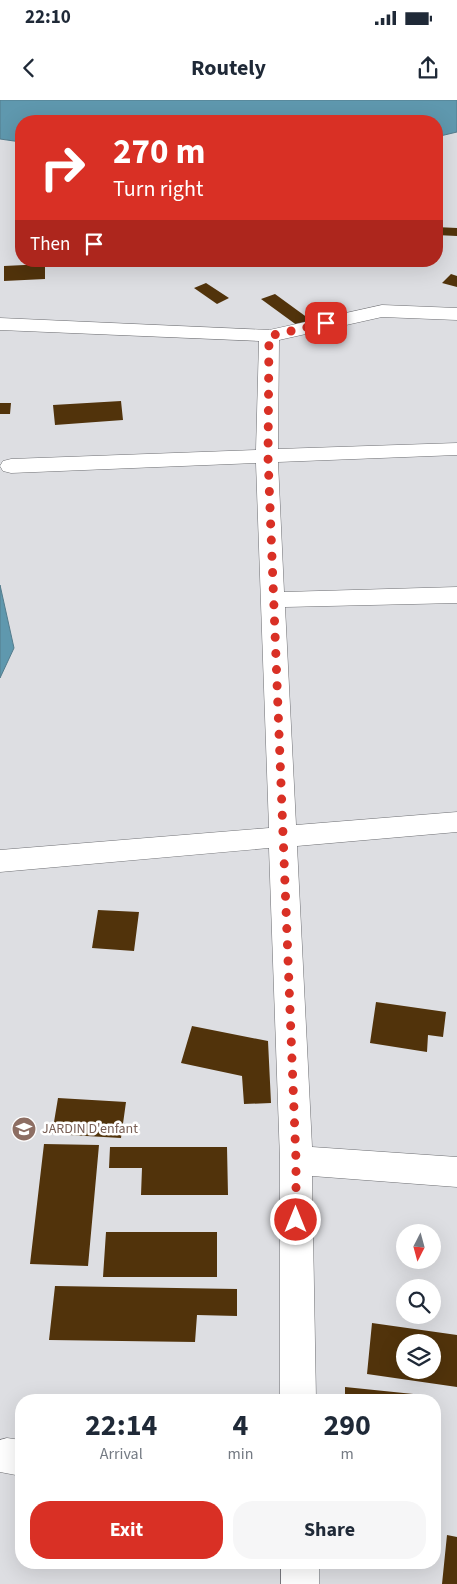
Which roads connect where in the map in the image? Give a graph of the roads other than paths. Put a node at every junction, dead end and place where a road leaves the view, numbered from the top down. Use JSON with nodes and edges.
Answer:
{"nodes":[{"id":1,"x":457,"y":314,"type":"edge"},
{"id":2,"x":0,"y":324,"type":"edge"},
{"id":3,"x":269,"y":336,"type":"junction"},
{"id":4,"x":457,"y":449,"type":"edge"},
{"id":5,"x":268,"y":457,"type":"junction"},
{"id":6,"x":11,"y":466,"type":"dead end"},
{"id":7,"x":457,"y":595,"type":"edge"},
{"id":8,"x":273,"y":600,"type":"junction"},
{"id":9,"x":457,"y":822,"type":"edge"},
{"id":10,"x":283,"y":838,"type":"junction"},
{"id":11,"x":0,"y":861,"type":"edge"},
{"id":12,"x":296,"y":1160,"type":"junction"},
{"id":13,"x":457,"y":1172,"type":"edge"},
{"id":14,"x":298,"y":1394,"type":"edge"},
{"id":15,"x":300,"y":1569,"type":"edge"},
{"id":16,"x":300,"y":1584,"type":"edge"}],
"edges":[{"from":1,"to":3,"type":"street"},
{"from":2,"to":3,"type":"street"},
{"from":3,"to":5,"type":"street"},
{"from":4,"to":5,"type":"street"},
{"from":5,"to":6,"type":"street"},
{"from":5,"to":8,"type":"street"},
{"from":7,"to":8,"type":"street"},
{"from":8,"to":10,"type":"street"},
{"from":9,"to":10,"type":"street"},
{"from":10,"to":11,"type":"street"},
{"from":10,"to":12,"type":"street"},
{"from":12,"to":13,"type":"street"},
{"from":12,"to":14,"type":"street"},
{"from":15,"to":16,"type":"street"}]}
